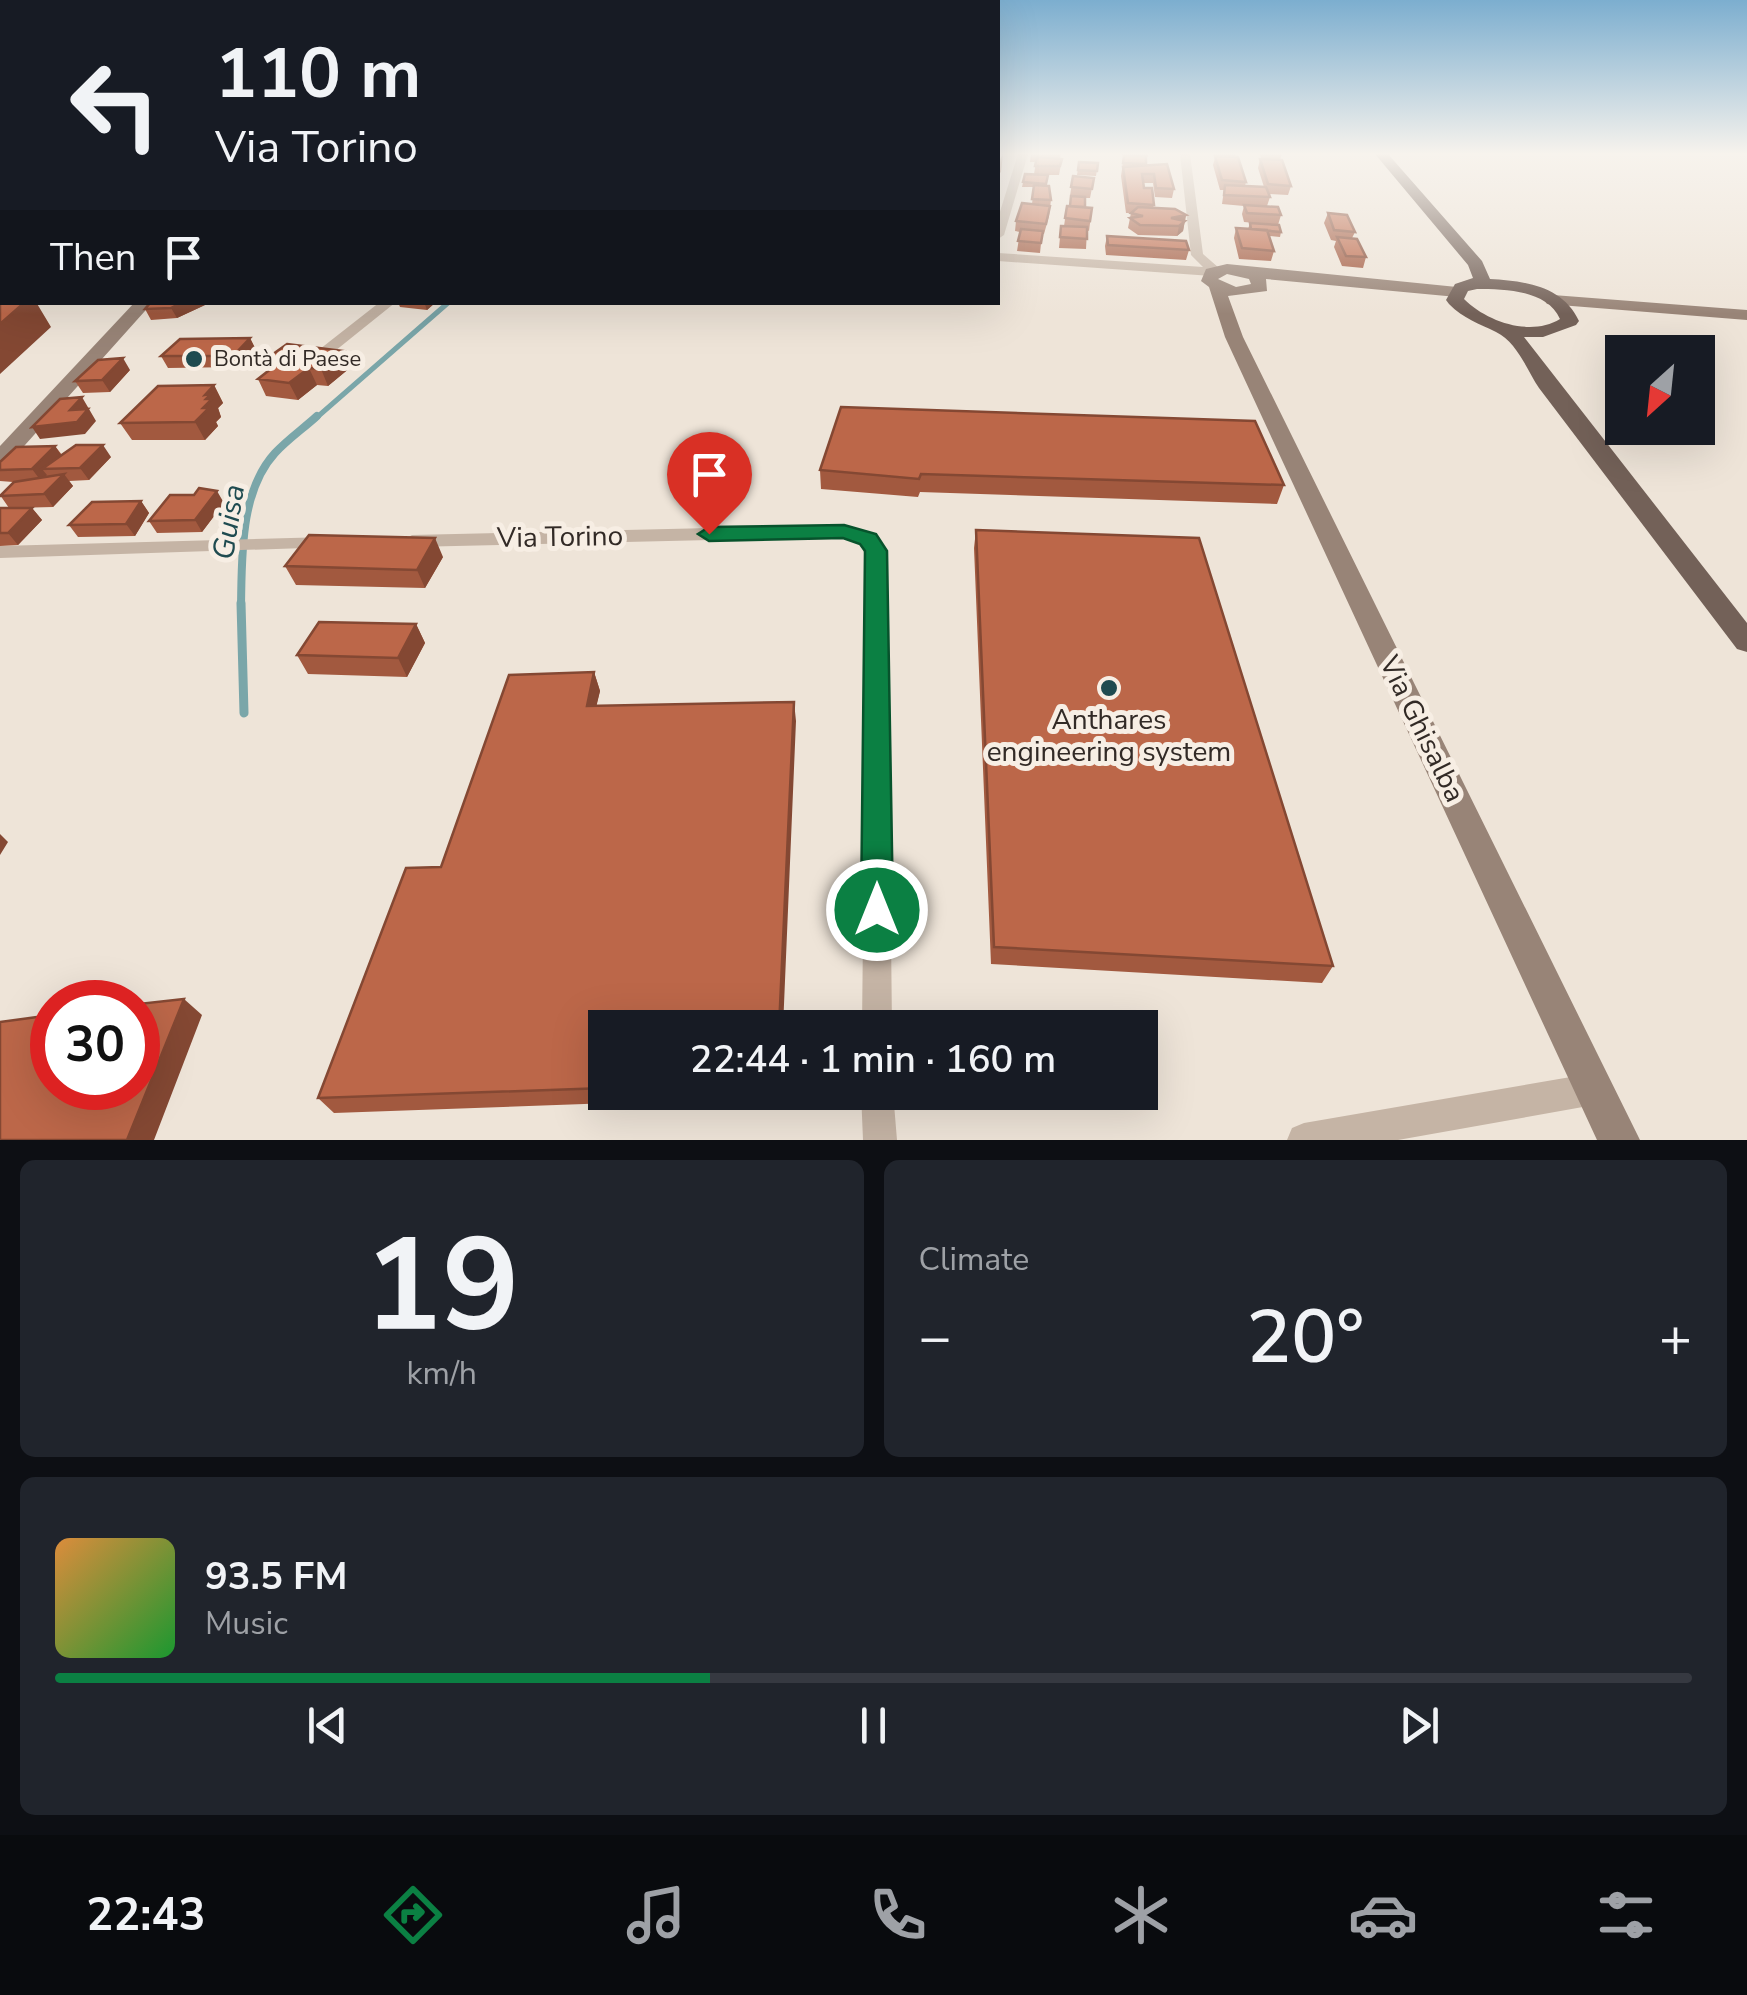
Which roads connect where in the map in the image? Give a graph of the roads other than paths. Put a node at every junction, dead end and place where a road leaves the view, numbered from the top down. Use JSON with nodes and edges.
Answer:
{"nodes":[{"id":1,"x":1192,"y":207,"type":"edge"},
{"id":2,"x":1427,"y":207,"type":"edge"},
{"id":3,"x":1000,"y":256,"type":"edge"},
{"id":4,"x":1476,"y":264,"type":"junction"},
{"id":5,"x":1216,"y":275,"type":"junction"},
{"id":6,"x":1252,"y":284,"type":"junction"},
{"id":7,"x":1476,"y":284,"type":"junction"},
{"id":8,"x":1518,"y":288,"type":"junction"},
{"id":9,"x":1457,"y":298,"type":"junction"},
{"id":10,"x":1553,"y":300,"type":"junction"},
{"id":11,"x":142,"y":305,"type":"edge"},
{"id":12,"x":385,"y":305,"type":"edge"},
{"id":13,"x":1610,"y":305,"type":"junction"},
{"id":14,"x":1747,"y":315,"type":"edge"},
{"id":15,"x":1570,"y":316,"type":"junction"},
{"id":16,"x":1228,"y":317,"type":"junction"},
{"id":17,"x":1504,"y":327,"type":"junction"},
{"id":18,"x":1542,"y":332,"type":"junction"},
{"id":19,"x":325,"y":352,"type":"edge"},
{"id":20,"x":1530,"y":356,"type":"junction"},
{"id":21,"x":0,"y":459,"type":"edge"},
{"id":22,"x":390,"y":541,"type":"edge"},
{"id":23,"x":353,"y":542,"type":"edge"},
{"id":24,"x":0,"y":552,"type":"edge"},
{"id":25,"x":1747,"y":642,"type":"edge"},
{"id":26,"x":877,"y":1010,"type":"edge"},
{"id":27,"x":1594,"y":1089,"type":"junction"},
{"id":28,"x":878,"y":1110,"type":"edge"},
{"id":29,"x":880,"y":1140,"type":"edge"},
{"id":30,"x":1304,"y":1140,"type":"edge"},
{"id":31,"x":1619,"y":1140,"type":"edge"}],
"edges":[{"from":1,"to":5,"type":"street"},
{"from":2,"to":4,"type":"main road"},
{"from":3,"to":5,"type":"street"},
{"from":4,"to":7,"type":"main road"},
{"from":4,"to":8,"type":"main road"},
{"from":5,"to":6,"type":"street"},
{"from":5,"to":16,"type":"street","name":"Via Ghisalba"},
{"from":6,"to":9,"type":"street"},
{"from":6,"to":16,"type":"street"},
{"from":7,"to":8,"type":"main road"},
{"from":7,"to":9,"type":"main road"},
{"from":8,"to":10,"type":"main road"},
{"from":9,"to":17,"type":"main road"},
{"from":10,"to":13,"type":"street"},
{"from":10,"to":15,"type":"main road"},
{"from":11,"to":21,"type":"street"},
{"from":12,"to":19,"type":"street"},
{"from":13,"to":14,"type":"street"},
{"from":13,"to":15,"type":"street"},
{"from":15,"to":18,"type":"main road"},
{"from":16,"to":27,"type":"street","name":"Via Ghisalba"},
{"from":17,"to":18,"type":"main road"},
{"from":17,"to":20,"type":"main road"},
{"from":18,"to":20,"type":"main road"},
{"from":20,"to":25,"type":"main road"},
{"from":22,"to":26,"type":"street","name":"Via Torino"},
{"from":23,"to":24,"type":"street"},
{"from":27,"to":30,"type":"street"},
{"from":27,"to":31,"type":"street","name":"Via Ghisalba"},
{"from":28,"to":29,"type":"street"}]}
